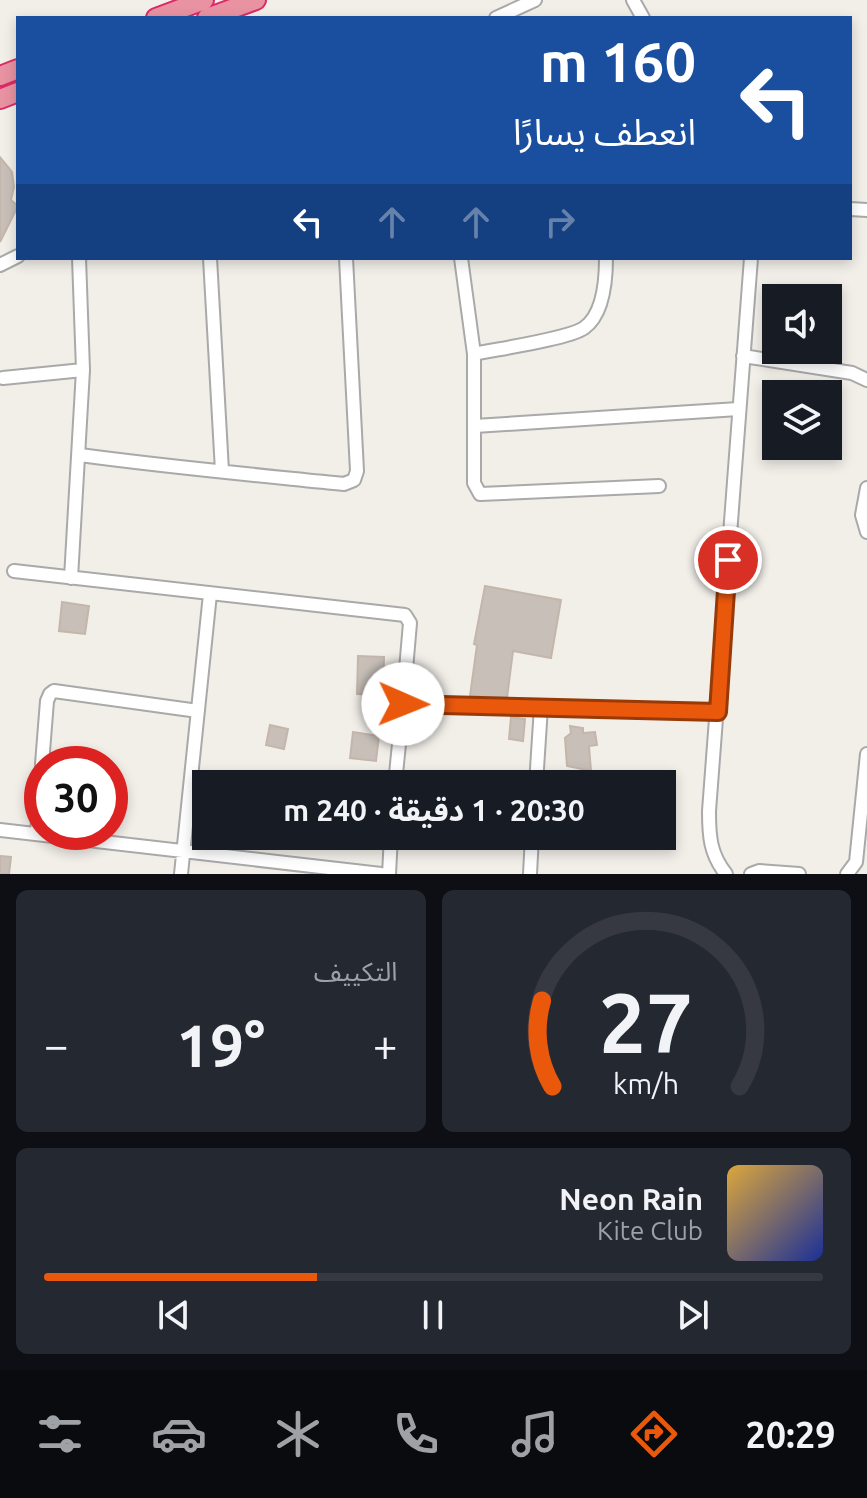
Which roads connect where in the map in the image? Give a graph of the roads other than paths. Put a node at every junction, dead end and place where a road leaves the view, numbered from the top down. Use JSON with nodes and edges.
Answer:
{"nodes":[{"id":1,"x":256,"y":0,"type":"edge"},
{"id":2,"x":535,"y":0,"type":"edge"},
{"id":3,"x":192,"y":2,"type":"edge"},
{"id":4,"x":160,"y":16,"type":"edge"},
{"id":5,"x":212,"y":16,"type":"edge"},
{"id":6,"x":500,"y":16,"type":"edge"},
{"id":7,"x":79,"y":260,"type":"edge"},
{"id":8,"x":210,"y":260,"type":"edge"},
{"id":9,"x":346,"y":260,"type":"edge"},
{"id":10,"x":461,"y":260,"type":"edge"},
{"id":11,"x":606,"y":260,"type":"edge"},
{"id":12,"x":751,"y":260,"type":"edge"},
{"id":13,"x":474,"y":354,"type":"junction"},
{"id":14,"x":743,"y":356,"type":"junction"},
{"id":15,"x":83,"y":370,"type":"junction"},
{"id":16,"x":3,"y":378,"type":"dead end"},
{"id":17,"x":867,"y":380,"type":"edge"},
{"id":18,"x":738,"y":409,"type":"junction"},
{"id":19,"x":475,"y":426,"type":"junction"},
{"id":20,"x":80,"y":455,"type":"junction"},
{"id":21,"x":222,"y":471,"type":"junction"},
{"id":22,"x":659,"y":486,"type":"dead end"},
{"id":23,"x":867,"y":488,"type":"edge"},
{"id":24,"x":867,"y":532,"type":"edge"},
{"id":25,"x":14,"y":571,"type":"dead end"},
{"id":26,"x":71,"y":578,"type":"junction"},
{"id":27,"x":210,"y":594,"type":"junction"},
{"id":28,"x":403,"y":704,"type":"junction"},
{"id":29,"x":541,"y":707,"type":"junction"},
{"id":30,"x":198,"y":711,"type":"junction"},
{"id":31,"x":718,"y":712,"type":"junction"},
{"id":32,"x":44,"y":746,"type":"edge"},
{"id":33,"x":867,"y":754,"type":"edge"},
{"id":34,"x":396,"y":770,"type":"edge"},
{"id":35,"x":537,"y":770,"type":"edge"},
{"id":36,"x":0,"y":830,"type":"edge"},
{"id":37,"x":24,"y":833,"type":"edge"},
{"id":38,"x":128,"y":844,"type":"edge"},
{"id":39,"x":184,"y":850,"type":"junction"},
{"id":40,"x":390,"y":850,"type":"edge"},
{"id":41,"x":531,"y":850,"type":"edge"},
{"id":42,"x":329,"y":871,"type":"edge"},
{"id":43,"x":181,"y":874,"type":"edge"},
{"id":44,"x":381,"y":874,"type":"edge"},
{"id":45,"x":389,"y":874,"type":"edge"},
{"id":46,"x":530,"y":874,"type":"edge"},
{"id":47,"x":726,"y":874,"type":"edge"},
{"id":48,"x":751,"y":874,"type":"edge"},
{"id":49,"x":799,"y":874,"type":"edge"},
{"id":50,"x":847,"y":874,"type":"edge"}],
"edges":[{"from":1,"to":5,"type":"highway"},
{"from":2,"to":6,"type":"street"},
{"from":3,"to":4,"type":"highway"},
{"from":7,"to":15,"type":"street"},
{"from":8,"to":21,"type":"street"},
{"from":9,"to":21,"type":"street"},
{"from":10,"to":13,"type":"street"},
{"from":11,"to":13,"type":"street"},
{"from":12,"to":14,"type":"street"},
{"from":13,"to":19,"type":"street"},
{"from":14,"to":17,"type":"street"},
{"from":14,"to":18,"type":"street"},
{"from":15,"to":16,"type":"street"},
{"from":15,"to":20,"type":"street"},
{"from":18,"to":19,"type":"street"},
{"from":18,"to":31,"type":"street"},
{"from":19,"to":22,"type":"street"},
{"from":20,"to":21,"type":"street"},
{"from":20,"to":26,"type":"street"},
{"from":23,"to":24,"type":"street"},
{"from":25,"to":26,"type":"street"},
{"from":26,"to":27,"type":"street"},
{"from":27,"to":28,"type":"street"},
{"from":27,"to":30,"type":"street"},
{"from":28,"to":29,"type":"street"},
{"from":28,"to":34,"type":"street"},
{"from":29,"to":31,"type":"street"},
{"from":29,"to":35,"type":"street"},
{"from":30,"to":32,"type":"street"},
{"from":30,"to":39,"type":"street"},
{"from":31,"to":47,"type":"street"},
{"from":33,"to":50,"type":"street"},
{"from":36,"to":37,"type":"street"},
{"from":38,"to":39,"type":"street"},
{"from":39,"to":42,"type":"street"},
{"from":39,"to":43,"type":"street"},
{"from":40,"to":45,"type":"street"},
{"from":41,"to":46,"type":"street"},
{"from":42,"to":44,"type":"street"},
{"from":48,"to":49,"type":"street"}]}
